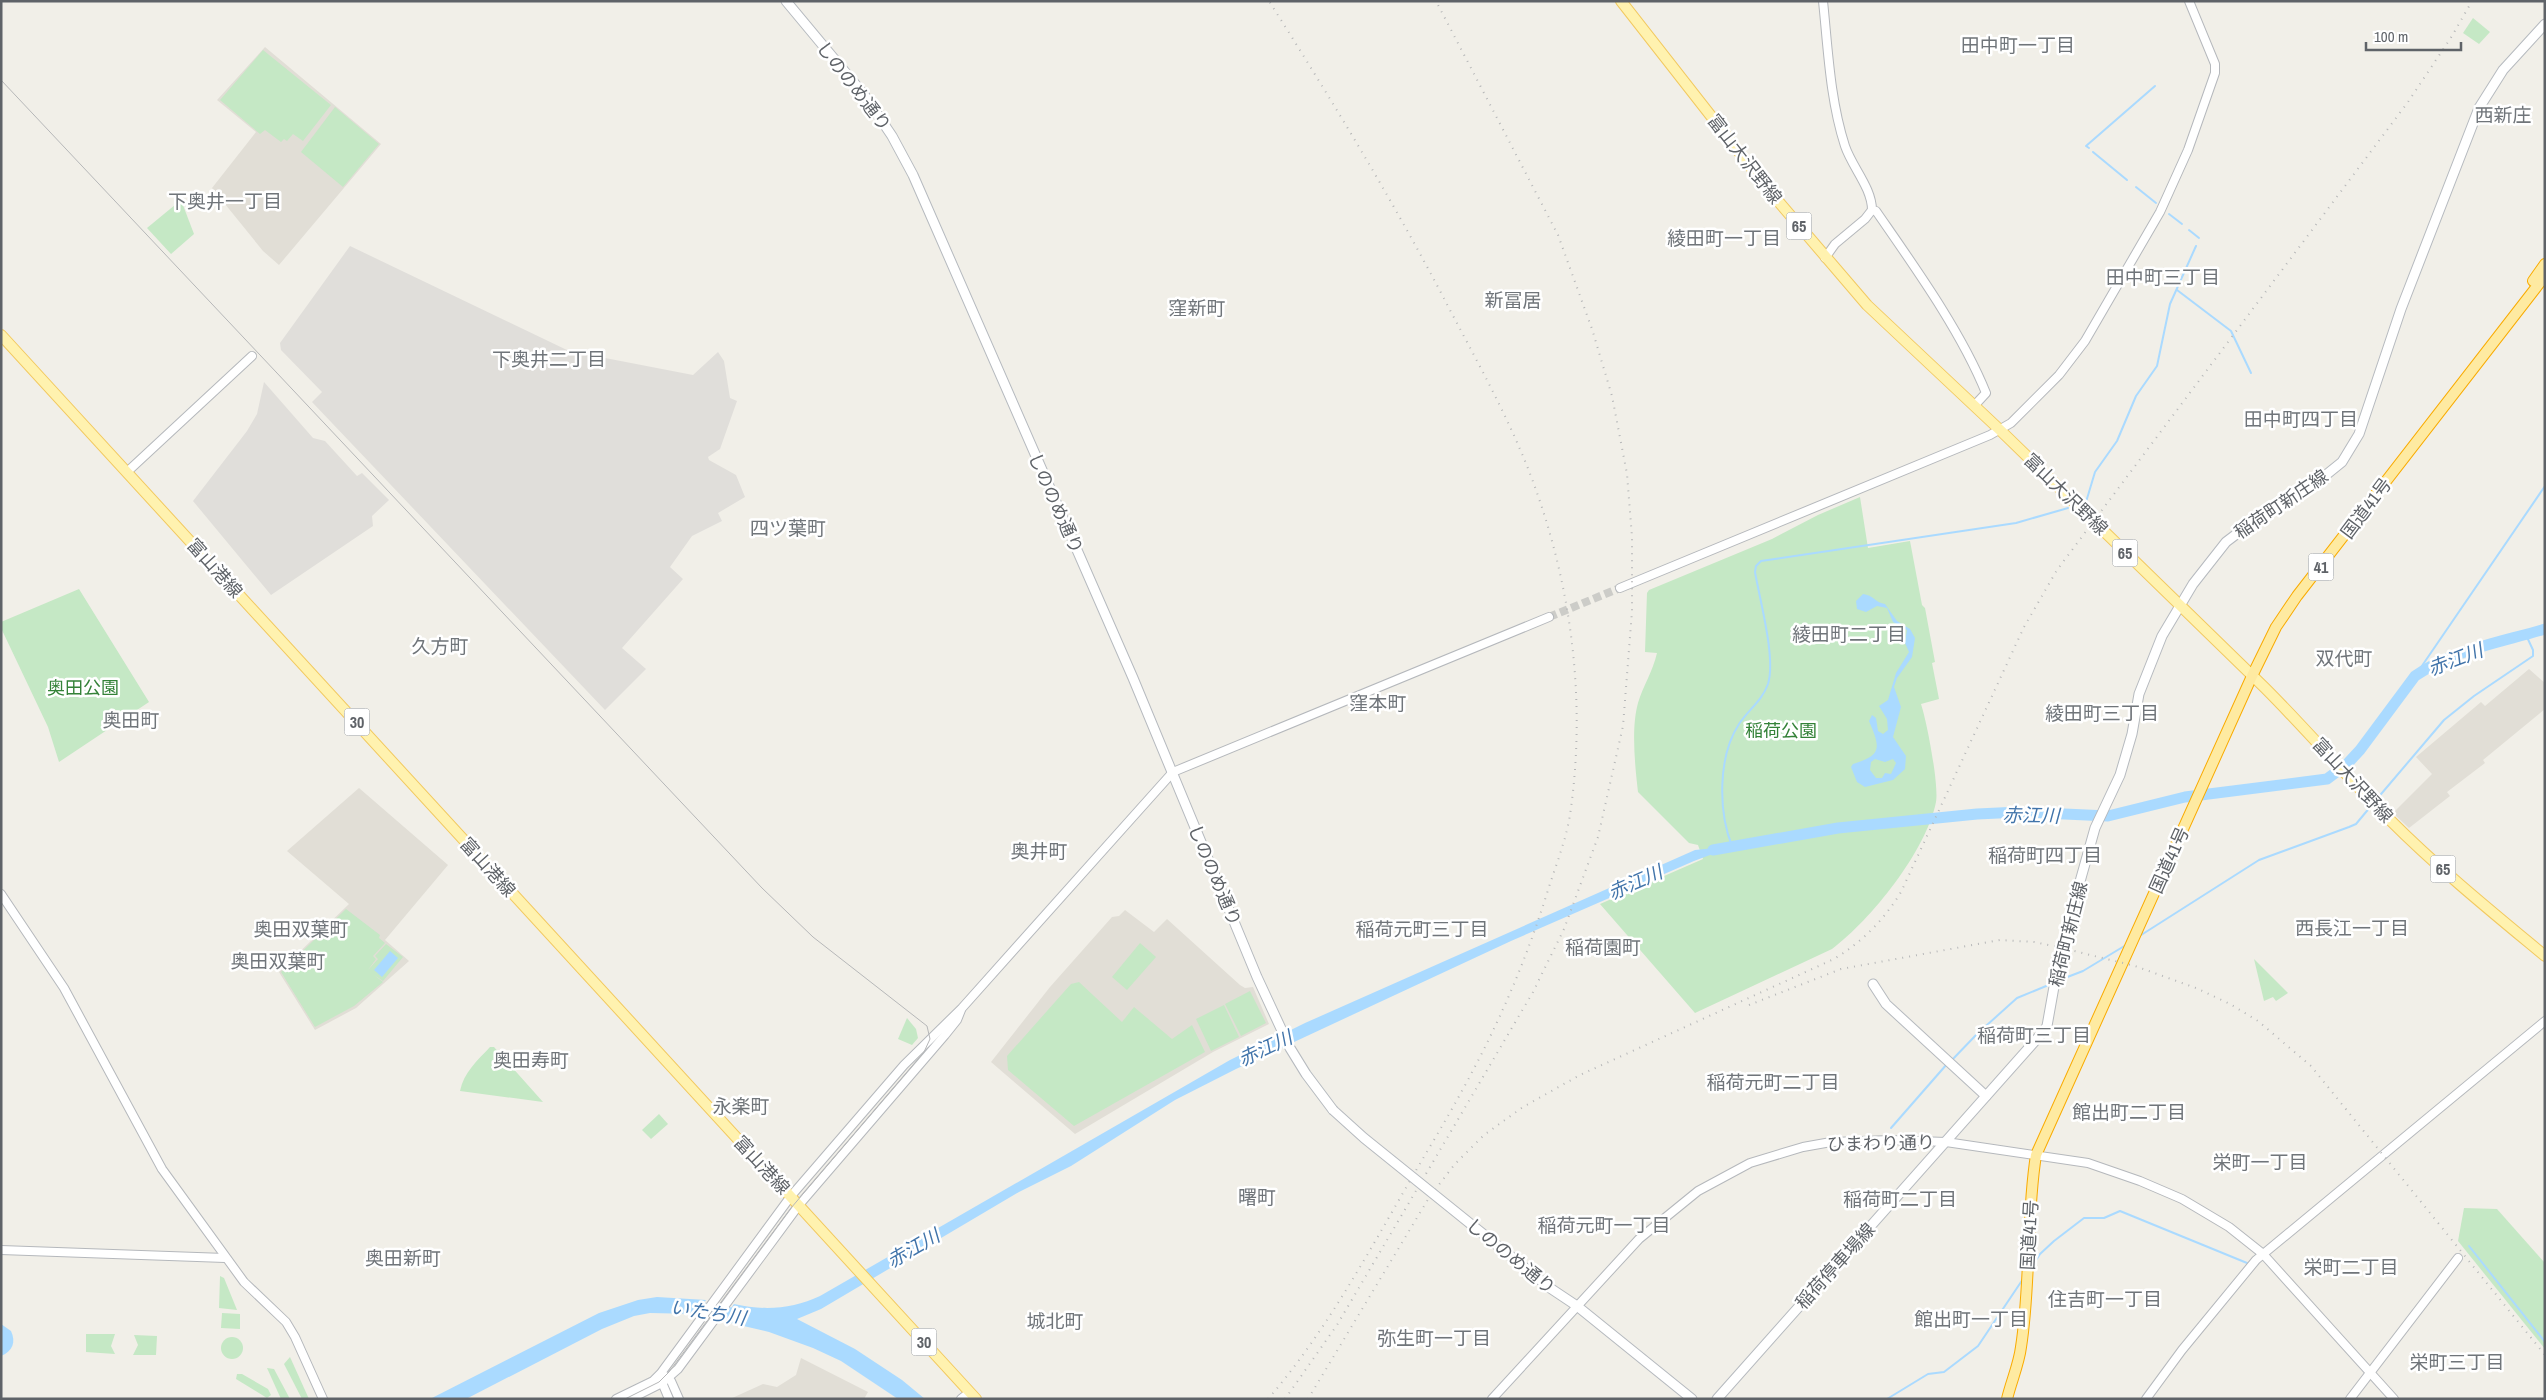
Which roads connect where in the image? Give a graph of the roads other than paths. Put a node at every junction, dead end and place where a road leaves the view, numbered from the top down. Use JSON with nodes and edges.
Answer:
{"nodes":[{"id":1,"x":786,"y":1,"type":"edge"},
{"id":2,"x":1621,"y":1,"type":"edge"},
{"id":3,"x":1823,"y":1,"type":"edge"},
{"id":4,"x":2189,"y":1,"type":"edge"},
{"id":5,"x":2545,"y":24,"type":"edge"},
{"id":6,"x":1872,"y":210,"type":"junction"},
{"id":7,"x":1825,"y":258,"type":"junction"},
{"id":8,"x":2545,"y":264,"type":"edge"},
{"id":9,"x":2545,"y":276,"type":"edge"},
{"id":10,"x":1,"y":335,"type":"edge"},
{"id":11,"x":252,"y":356,"type":"dead end"},
{"id":12,"x":2466,"y":376,"type":"junction"},
{"id":13,"x":1974,"y":406,"type":"junction"},
{"id":14,"x":2000,"y":430,"type":"junction"},
{"id":15,"x":127,"y":472,"type":"junction"},
{"id":16,"x":1620,"y":588,"type":"tunnel mouth"},
{"id":17,"x":2180,"y":607,"type":"junction"},
{"id":18,"x":1549,"y":617,"type":"tunnel mouth"},
{"id":19,"x":2252,"y":676,"type":"junction"},
{"id":20,"x":1173,"y":772,"type":"junction"},
{"id":21,"x":1,"y":894,"type":"edge"},
{"id":22,"x":2545,"y":956,"type":"edge"},
{"id":23,"x":1873,"y":984,"type":"dead end"},
{"id":24,"x":962,"y":1008,"type":"junction"},
{"id":25,"x":2545,"y":1021,"type":"edge"},
{"id":26,"x":1986,"y":1096,"type":"junction"},
{"id":27,"x":1946,"y":1142,"type":"junction"},
{"id":28,"x":2036,"y":1155,"type":"junction"},
{"id":29,"x":791,"y":1196,"type":"junction"},
{"id":30,"x":799,"y":1205,"type":"junction"},
{"id":31,"x":1,"y":1250,"type":"edge"},
{"id":32,"x":2264,"y":1254,"type":"junction"},
{"id":33,"x":225,"y":1258,"type":"junction"},
{"id":34,"x":2458,"y":1258,"type":"dead end"},
{"id":35,"x":1577,"y":1306,"type":"junction"},
{"id":36,"x":2370,"y":1372,"type":"junction"},
{"id":37,"x":661,"y":1374,"type":"junction"},
{"id":38,"x":669,"y":1378,"type":"junction"},
{"id":39,"x":662,"y":1383,"type":"junction"},
{"id":40,"x":973,"y":1395,"type":"edge"},
{"id":41,"x":323,"y":1399,"type":"edge"},
{"id":42,"x":616,"y":1399,"type":"edge"},
{"id":43,"x":630,"y":1399,"type":"edge"},
{"id":44,"x":669,"y":1399,"type":"edge"},
{"id":45,"x":679,"y":1399,"type":"edge"},
{"id":46,"x":961,"y":1399,"type":"edge"},
{"id":47,"x":1492,"y":1399,"type":"edge"},
{"id":48,"x":1692,"y":1399,"type":"edge"},
{"id":49,"x":1717,"y":1399,"type":"edge"},
{"id":50,"x":2007,"y":1399,"type":"edge"},
{"id":51,"x":2146,"y":1399,"type":"edge"},
{"id":52,"x":2350,"y":1399,"type":"edge"},
{"id":53,"x":2394,"y":1399,"type":"edge"}],
"edges":[{"from":1,"to":20,"type":"main road","name":"しののめ通り"},
{"from":2,"to":7,"type":"main road","name":"富山大沢野線","number":"65"},
{"from":3,"to":6,"type":"street"},
{"from":4,"to":14,"type":"street"},
{"from":5,"to":17,"type":"main road","name":"稲荷町新庄線"},
{"from":6,"to":7,"type":"street"},
{"from":6,"to":13,"type":"street"},
{"from":7,"to":13,"type":"main road","name":"富山大沢野線","number":"65"},
{"from":8,"to":12,"type":"highway","name":"国道41号","number":"41"},
{"from":9,"to":12,"type":"highway","name":"国道41号","number":"41"},
{"from":10,"to":15,"type":"main road","name":"富山港線","number":"30"},
{"from":11,"to":15,"type":"street"},
{"from":12,"to":19,"type":"highway","name":"国道41号","number":"41"},
{"from":13,"to":14,"type":"main road","name":"富山大沢野線","number":"65"},
{"from":14,"to":16,"type":"street"},
{"from":14,"to":17,"type":"main road","name":"富山大沢野線","number":"65"},
{"from":15,"to":29,"type":"main road","name":"富山港線","number":"30"},
{"from":17,"to":19,"type":"main road","name":"富山大沢野線","number":"65"},
{"from":17,"to":26,"type":"main road","name":"稲荷町新庄線"},
{"from":18,"to":20,"type":"street"},
{"from":19,"to":22,"type":"main road","name":"富山大沢野線","number":"65"},
{"from":19,"to":28,"type":"highway","name":"国道41号","number":"41"},
{"from":20,"to":24,"type":"street"},
{"from":20,"to":35,"type":"main road","name":"しののめ通り","bridge":true},
{"from":21,"to":33,"type":"street"},
{"from":23,"to":26,"type":"main road"},
{"from":24,"to":29,"type":"street"},
{"from":24,"to":30,"type":"street"},
{"from":25,"to":32,"type":"street"},
{"from":26,"to":27,"type":"main road","name":"稲荷停車場線"},
{"from":27,"to":28,"type":"street","name":"ひまわり通り"},
{"from":27,"to":35,"type":"street","name":"ひまわり通り"},
{"from":27,"to":49,"type":"main road","name":"稲荷停車場線"},
{"from":28,"to":32,"type":"street","name":"ひまわり通り"},
{"from":28,"to":50,"type":"highway","name":"国道41号","number":"41"},
{"from":29,"to":30,"type":"main road","name":"富山港線","number":"30"},
{"from":29,"to":37,"type":"street"},
{"from":30,"to":38,"type":"street"},
{"from":30,"to":40,"type":"main road","name":"富山港線","number":"30"},
{"from":31,"to":33,"type":"street"},
{"from":32,"to":36,"type":"street","name":"ひまわり通り"},
{"from":32,"to":51,"type":"street"},
{"from":33,"to":41,"type":"street"},
{"from":34,"to":36,"type":"street"},
{"from":35,"to":47,"type":"street","name":"ひまわり通り"},
{"from":35,"to":48,"type":"main road","name":"しののめ通り"},
{"from":36,"to":52,"type":"street"},
{"from":36,"to":53,"type":"street","name":"ひまわり通り"},
{"from":37,"to":38,"type":"street"},
{"from":37,"to":39,"type":"street"},
{"from":37,"to":42,"type":"street"},
{"from":38,"to":39,"type":"street"},
{"from":38,"to":45,"type":"street"},
{"from":39,"to":43,"type":"street"},
{"from":39,"to":44,"type":"street"},
{"from":40,"to":46,"type":"street"}]}
